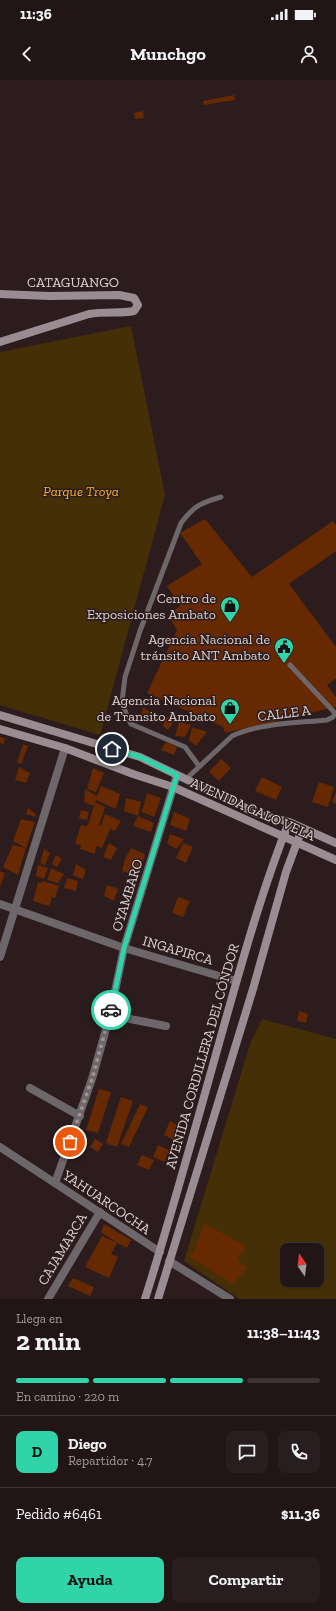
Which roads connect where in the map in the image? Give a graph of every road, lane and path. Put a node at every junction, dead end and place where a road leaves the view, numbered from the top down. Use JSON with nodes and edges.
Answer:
{"nodes":[{"id":1,"x":0,"y":294,"type":"edge"},
{"id":2,"x":0,"y":342,"type":"edge"},
{"id":3,"x":221,"y":497,"type":"dead end"},
{"id":4,"x":290,"y":665,"type":"dead end"},
{"id":5,"x":0,"y":715,"type":"edge"},
{"id":6,"x":0,"y":729,"type":"edge"},
{"id":7,"x":65,"y":748,"type":"junction"},
{"id":8,"x":199,"y":766,"type":"junction"},
{"id":9,"x":177,"y":775,"type":"junction"},
{"id":10,"x":186,"y":779,"type":"junction"},
{"id":11,"x":173,"y":787,"type":"junction"},
{"id":12,"x":289,"y":822,"type":"junction"},
{"id":13,"x":302,"y":829,"type":"junction"},
{"id":14,"x":283,"y":837,"type":"junction"},
{"id":15,"x":296,"y":843,"type":"junction"},
{"id":16,"x":336,"y":843,"type":"edge"},
{"id":17,"x":336,"y":860,"type":"edge"},
{"id":18,"x":0,"y":904,"type":"edge"},
{"id":19,"x":14,"y":910,"type":"junction"},
{"id":20,"x":124,"y":948,"type":"junction"},
{"id":21,"x":0,"y":957,"type":"edge"},
{"id":22,"x":236,"y":981,"type":"junction"},
{"id":23,"x":110,"y":1015,"type":"junction"},
{"id":24,"x":166,"y":1026,"type":"dead end"},
{"id":25,"x":30,"y":1088,"type":"dead end"},
{"id":26,"x":80,"y":1116,"type":"junction"},
{"id":27,"x":0,"y":1147,"type":"edge"},
{"id":28,"x":55,"y":1183,"type":"junction"},
{"id":29,"x":100,"y":1212,"type":"junction"},
{"id":30,"x":160,"y":1252,"type":"junction"},
{"id":31,"x":169,"y":1261,"type":"junction"},
{"id":32,"x":48,"y":1299,"type":"edge"},
{"id":33,"x":145,"y":1299,"type":"edge"},
{"id":34,"x":158,"y":1299,"type":"edge"},
{"id":35,"x":230,"y":1299,"type":"edge"}],
"edges":[{"from":1,"to":2,"type":"street","name":"CATAGUANGO"},
{"from":3,"to":8,"type":"lane"},
{"from":4,"to":8,"type":"lane","name":"CALLE A"},
{"from":5,"to":9,"type":"street","name":"AVENIDA GALO VELA"},
{"from":6,"to":7,"type":"street","name":"AVENIDA GALO VELA"},
{"from":7,"to":11,"type":"street","name":"AVENIDA GALO VELA"},
{"from":7,"to":19,"type":"street"},
{"from":8,"to":10,"type":"lane","name":"CALLE A"},
{"from":9,"to":10,"type":"street","name":"AVENIDA GALO VELA"},
{"from":9,"to":11,"type":"street","name":"OYAMBARO"},
{"from":10,"to":12,"type":"street","name":"AVENIDA GALO VELA"},
{"from":11,"to":14,"type":"street","name":"AVENIDA GALO VELA"},
{"from":11,"to":20,"type":"street","name":"OYAMBARO"},
{"from":12,"to":13,"type":"street","name":"AVENIDA GALO VELA"},
{"from":12,"to":14,"type":"street","name":"AVENIDA CORDILLERA DEL CÓNDOR"},
{"from":13,"to":15,"type":"street","name":"AVENIDA CORDILLERA DEL CÓNDOR"},
{"from":13,"to":16,"type":"street","name":"AVENIDA GALO VELA"},
{"from":14,"to":15,"type":"street","name":"AVENIDA GALO VELA"},
{"from":14,"to":22,"type":"street","name":"AVENIDA CORDILLERA DEL CÓNDOR"},
{"from":15,"to":17,"type":"street","name":"AVENIDA GALO VELA"},
{"from":15,"to":31,"type":"street","name":"AVENIDA CORDILLERA DEL CÓNDOR"},
{"from":18,"to":19,"type":"street","name":"INGAPIRCA"},
{"from":19,"to":20,"type":"street","name":"INGAPIRCA"},
{"from":19,"to":21,"type":"street"},
{"from":20,"to":22,"type":"street","name":"INGAPIRCA"},
{"from":20,"to":23,"type":"street","name":"OYAMBARO"},
{"from":22,"to":30,"type":"street","name":"AVENIDA CORDILLERA DEL CÓNDOR"},
{"from":23,"to":24,"type":"street"},
{"from":23,"to":26,"type":"street","name":"OYAMBARO"},
{"from":25,"to":26,"type":"street"},
{"from":26,"to":28,"type":"street","name":"OYAMBARO"},
{"from":27,"to":28,"type":"street","name":"YAHUARCOCHA"},
{"from":28,"to":29,"type":"street","name":"YAHUARCOCHA"},
{"from":29,"to":30,"type":"street","name":"YAHUARCOCHA"},
{"from":29,"to":32,"type":"street","name":"CAJAMARCA"},
{"from":30,"to":33,"type":"street","name":"AVENIDA CORDILLERA DEL CÓNDOR"},
{"from":31,"to":34,"type":"street","name":"AVENIDA CORDILLERA DEL CÓNDOR"},
{"from":31,"to":35,"type":"street"}]}
